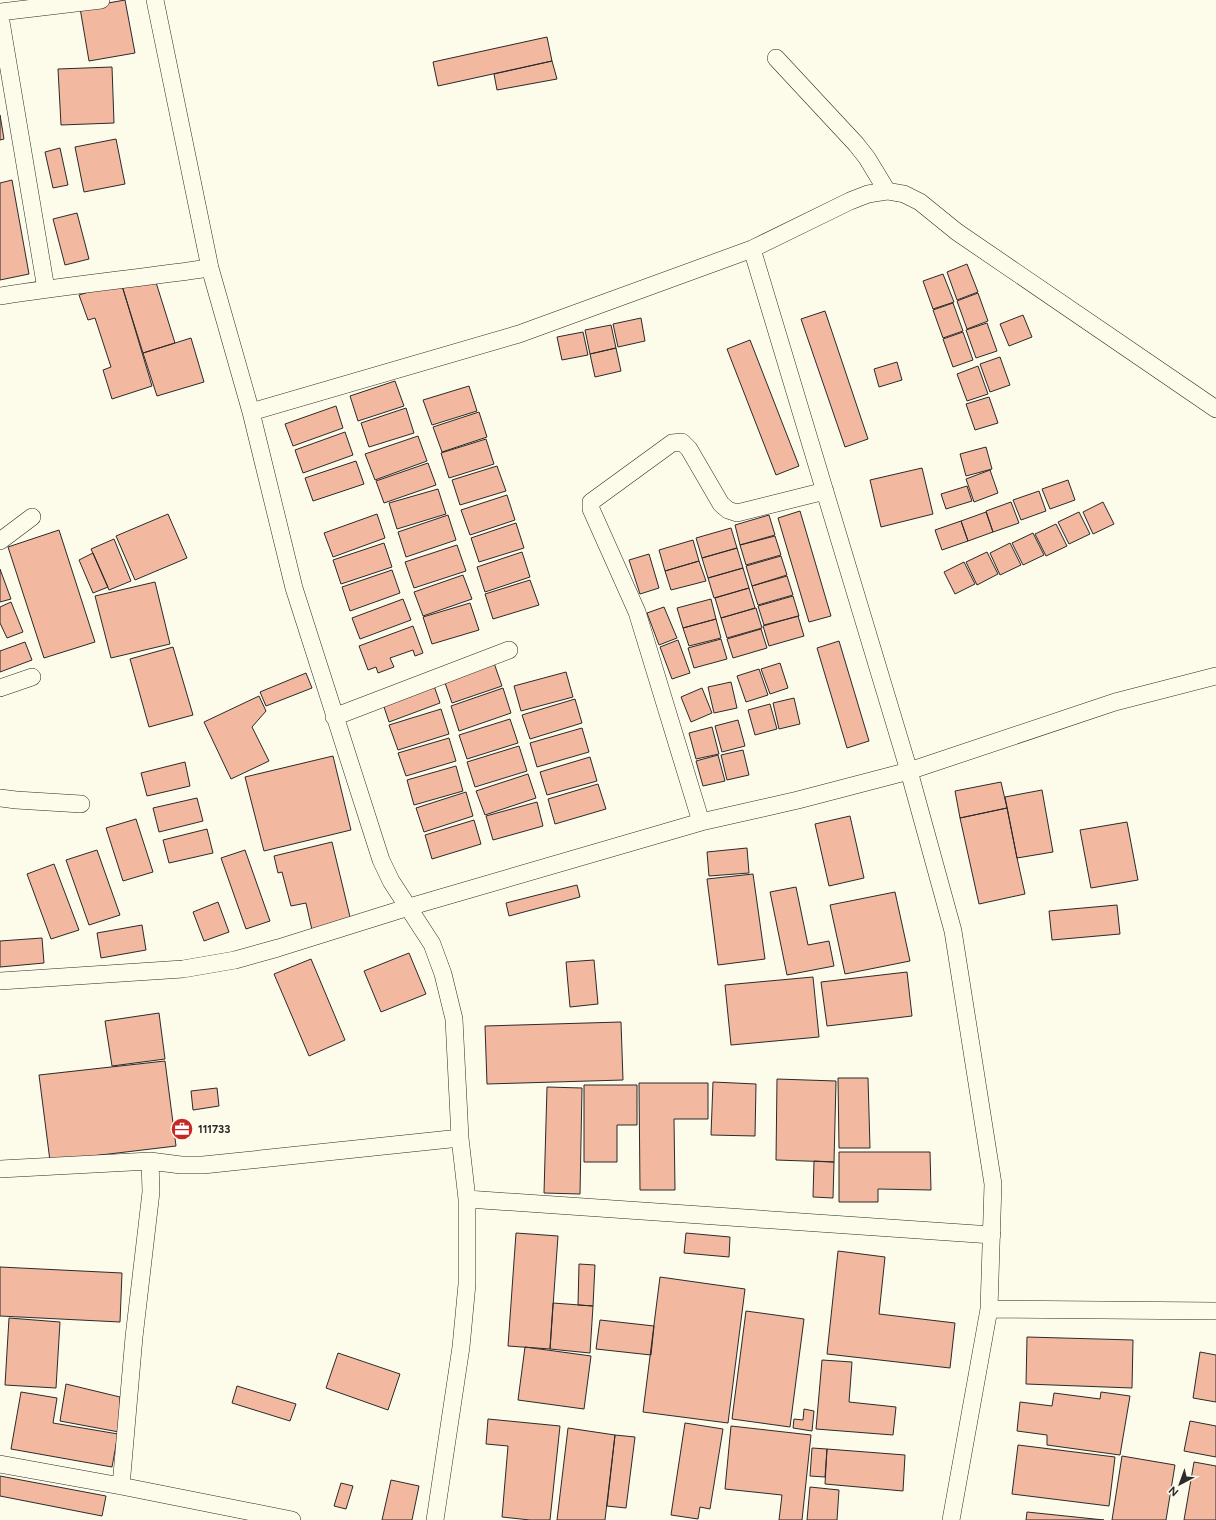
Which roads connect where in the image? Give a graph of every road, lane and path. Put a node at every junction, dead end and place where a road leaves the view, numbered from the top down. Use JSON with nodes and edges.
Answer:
{"nodes":[{"id":1,"x":101,"y":0,"type":"edge"},
{"id":2,"x":155,"y":0,"type":"edge"},
{"id":3,"x":0,"y":12,"type":"edge"},
{"id":4,"x":0,"y":16,"type":"edge"},
{"id":5,"x":776,"y":58,"type":"dead end"},
{"id":6,"x":887,"y":191,"type":"junction"},
{"id":7,"x":752,"y":249,"type":"junction"},
{"id":8,"x":210,"y":268,"type":"junction"},
{"id":9,"x":46,"y":288,"type":"junction"},
{"id":10,"x":0,"y":296,"type":"edge"},
{"id":11,"x":1216,"y":409,"type":"edge"},
{"id":12,"x":251,"y":412,"type":"junction"},
{"id":13,"x":825,"y":491,"type":"junction"},
{"id":14,"x":32,"y":517,"type":"dead end"},
{"id":15,"x":2,"y":534,"type":"edge"},
{"id":16,"x":509,"y":650,"type":"dead end"},
{"id":17,"x":1216,"y":676,"type":"edge"},
{"id":18,"x":32,"y":677,"type":"dead end"},
{"id":19,"x":0,"y":688,"type":"edge"},
{"id":20,"x":334,"y":717,"type":"junction"},
{"id":21,"x":909,"y":771,"type":"junction"},
{"id":22,"x":0,"y":798,"type":"edge"},
{"id":23,"x":82,"y":804,"type":"dead end"},
{"id":24,"x":701,"y":822,"type":"junction"},
{"id":25,"x":409,"y":907,"type":"junction"},
{"id":26,"x":0,"y":981,"type":"edge"},
{"id":27,"x":460,"y":1138,"type":"junction"},
{"id":28,"x":150,"y":1162,"type":"junction"},
{"id":29,"x":0,"y":1168,"type":"edge"},
{"id":30,"x":467,"y":1200,"type":"junction"},
{"id":31,"x":992,"y":1235,"type":"junction"},
{"id":32,"x":988,"y":1309,"type":"junction"},
{"id":33,"x":1216,"y":1311,"type":"edge"},
{"id":34,"x":0,"y":1464,"type":"edge"},
{"id":35,"x":121,"y":1486,"type":"junction"},
{"id":36,"x":292,"y":1520,"type":"edge"},
{"id":37,"x":436,"y":1520,"type":"edge"},
{"id":38,"x":951,"y":1520,"type":"edge"}],
"edges":[{"from":1,"to":3,"type":"street"},
{"from":2,"to":8,"type":"street"},
{"from":4,"to":9,"type":"street"},
{"from":5,"to":6,"type":"street"},
{"from":6,"to":7,"type":"street"},
{"from":6,"to":11,"type":"street"},
{"from":7,"to":12,"type":"street"},
{"from":7,"to":13,"type":"street"},
{"from":8,"to":9,"type":"street"},
{"from":8,"to":12,"type":"street"},
{"from":9,"to":10,"type":"street"},
{"from":12,"to":20,"type":"street"},
{"from":13,"to":21,"type":"street"},
{"from":13,"to":24,"type":"street"},
{"from":14,"to":15,"type":"street"},
{"from":16,"to":20,"type":"street"},
{"from":17,"to":21,"type":"street"},
{"from":18,"to":19,"type":"street"},
{"from":20,"to":25,"type":"street"},
{"from":21,"to":24,"type":"street"},
{"from":21,"to":31,"type":"street"},
{"from":22,"to":23,"type":"street"},
{"from":24,"to":25,"type":"street"},
{"from":25,"to":26,"type":"street"},
{"from":25,"to":27,"type":"street"},
{"from":27,"to":28,"type":"street"},
{"from":27,"to":30,"type":"street"},
{"from":28,"to":29,"type":"street"},
{"from":28,"to":35,"type":"street"},
{"from":30,"to":31,"type":"street"},
{"from":30,"to":37,"type":"street"},
{"from":31,"to":32,"type":"street"},
{"from":32,"to":33,"type":"street"},
{"from":32,"to":38,"type":"street"},
{"from":34,"to":35,"type":"street"},
{"from":35,"to":36,"type":"street"}]}
